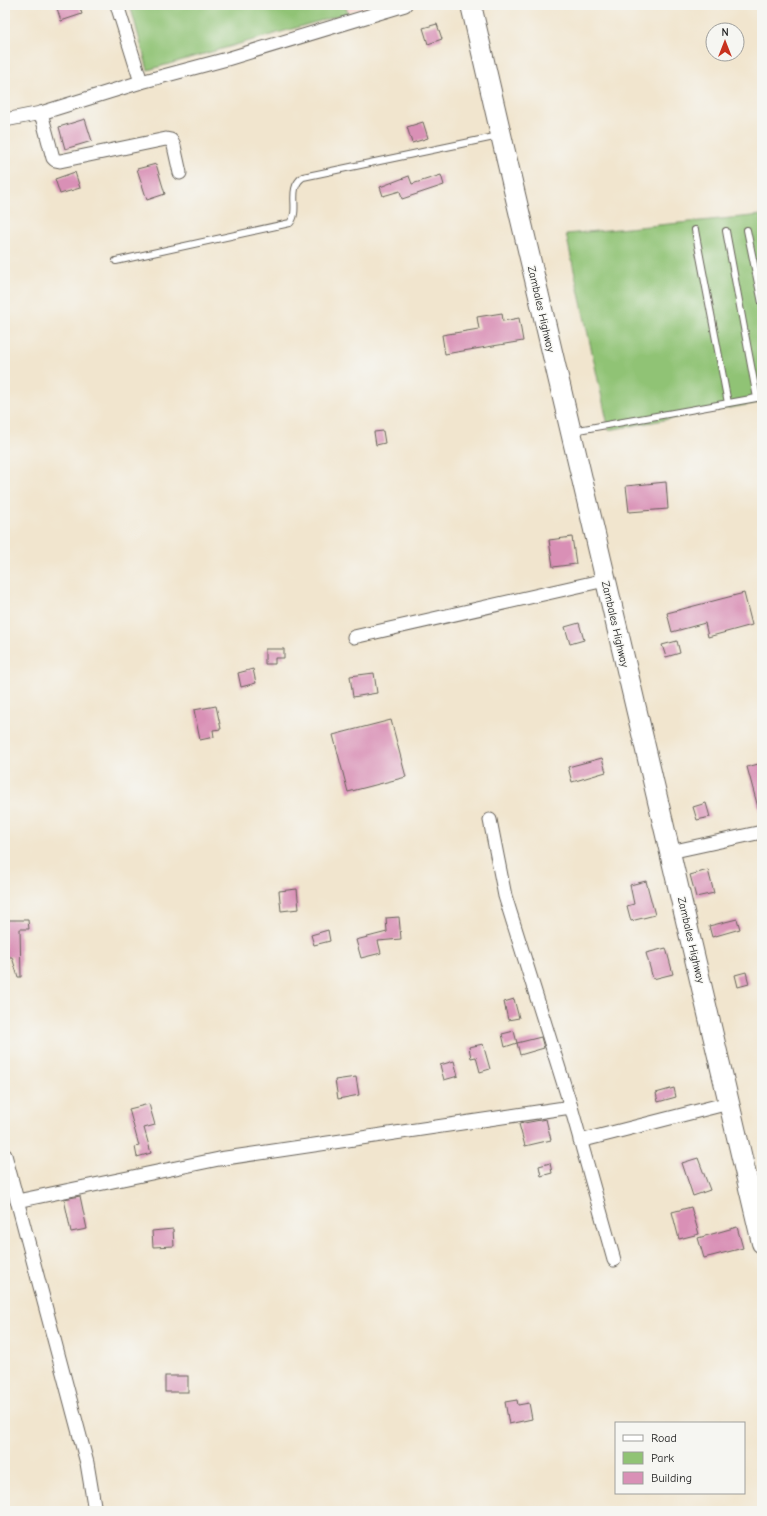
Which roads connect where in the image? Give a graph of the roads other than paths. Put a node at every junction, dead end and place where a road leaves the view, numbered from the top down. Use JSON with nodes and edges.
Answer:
{"nodes":[{"id":1,"x":117,"y":5,"type":"edge"},
{"id":2,"x":405,"y":5,"type":"edge"},
{"id":3,"x":471,"y":5,"type":"edge"},
{"id":4,"x":141,"y":82,"type":"junction"},
{"id":5,"x":41,"y":113,"type":"junction"},
{"id":6,"x":5,"y":120,"type":"edge"},
{"id":7,"x":501,"y":136,"type":"junction"},
{"id":8,"x":180,"y":173,"type":"dead end"},
{"id":9,"x":696,"y":230,"type":"dead end"},
{"id":10,"x":747,"y":230,"type":"dead end"},
{"id":11,"x":726,"y":231,"type":"dead end"},
{"id":12,"x":116,"y":261,"type":"dead end"},
{"id":13,"x":762,"y":303,"type":"edge"},
{"id":14,"x":760,"y":397,"type":"edge"},
{"id":15,"x":728,"y":403,"type":"junction"},
{"id":16,"x":569,"y":432,"type":"junction"},
{"id":17,"x":605,"y":580,"type":"junction"},
{"id":18,"x":354,"y":637,"type":"dead end"},
{"id":19,"x":490,"y":820,"type":"dead end"},
{"id":20,"x":762,"y":832,"type":"edge"},
{"id":21,"x":670,"y":852,"type":"junction"},
{"id":22,"x":729,"y":1103,"type":"junction"},
{"id":23,"x":570,"y":1107,"type":"junction"},
{"id":24,"x":580,"y":1141,"type":"junction"},
{"id":25,"x":5,"y":1155,"type":"edge"},
{"id":26,"x":17,"y":1201,"type":"junction"},
{"id":27,"x":762,"y":1243,"type":"edge"},
{"id":28,"x":614,"y":1260,"type":"dead end"},
{"id":29,"x":95,"y":1511,"type":"edge"}],
"edges":[{"from":1,"to":4,"type":"street"},
{"from":2,"to":4,"type":"street"},
{"from":3,"to":7,"type":"main road","name":"Zambales Highway"},
{"from":4,"to":5,"type":"street"},
{"from":5,"to":6,"type":"street"},
{"from":5,"to":8,"type":"street"},
{"from":7,"to":12,"type":"lane"},
{"from":7,"to":16,"type":"main road","name":"Zambales Highway"},
{"from":9,"to":15,"type":"lane"},
{"from":10,"to":13,"type":"lane"},
{"from":11,"to":14,"type":"lane"},
{"from":14,"to":15,"type":"lane"},
{"from":15,"to":16,"type":"lane"},
{"from":16,"to":17,"type":"main road","name":"Zambales Highway"},
{"from":17,"to":18,"type":"street"},
{"from":17,"to":21,"type":"main road","name":"Zambales Highway"},
{"from":19,"to":23,"type":"street"},
{"from":20,"to":21,"type":"street"},
{"from":21,"to":22,"type":"main road","name":"Zambales Highway"},
{"from":22,"to":24,"type":"street"},
{"from":22,"to":27,"type":"main road","name":"Zambales Highway"},
{"from":23,"to":24,"type":"street"},
{"from":23,"to":26,"type":"street"},
{"from":24,"to":28,"type":"street"},
{"from":25,"to":26,"type":"street"},
{"from":26,"to":29,"type":"street"}]}
